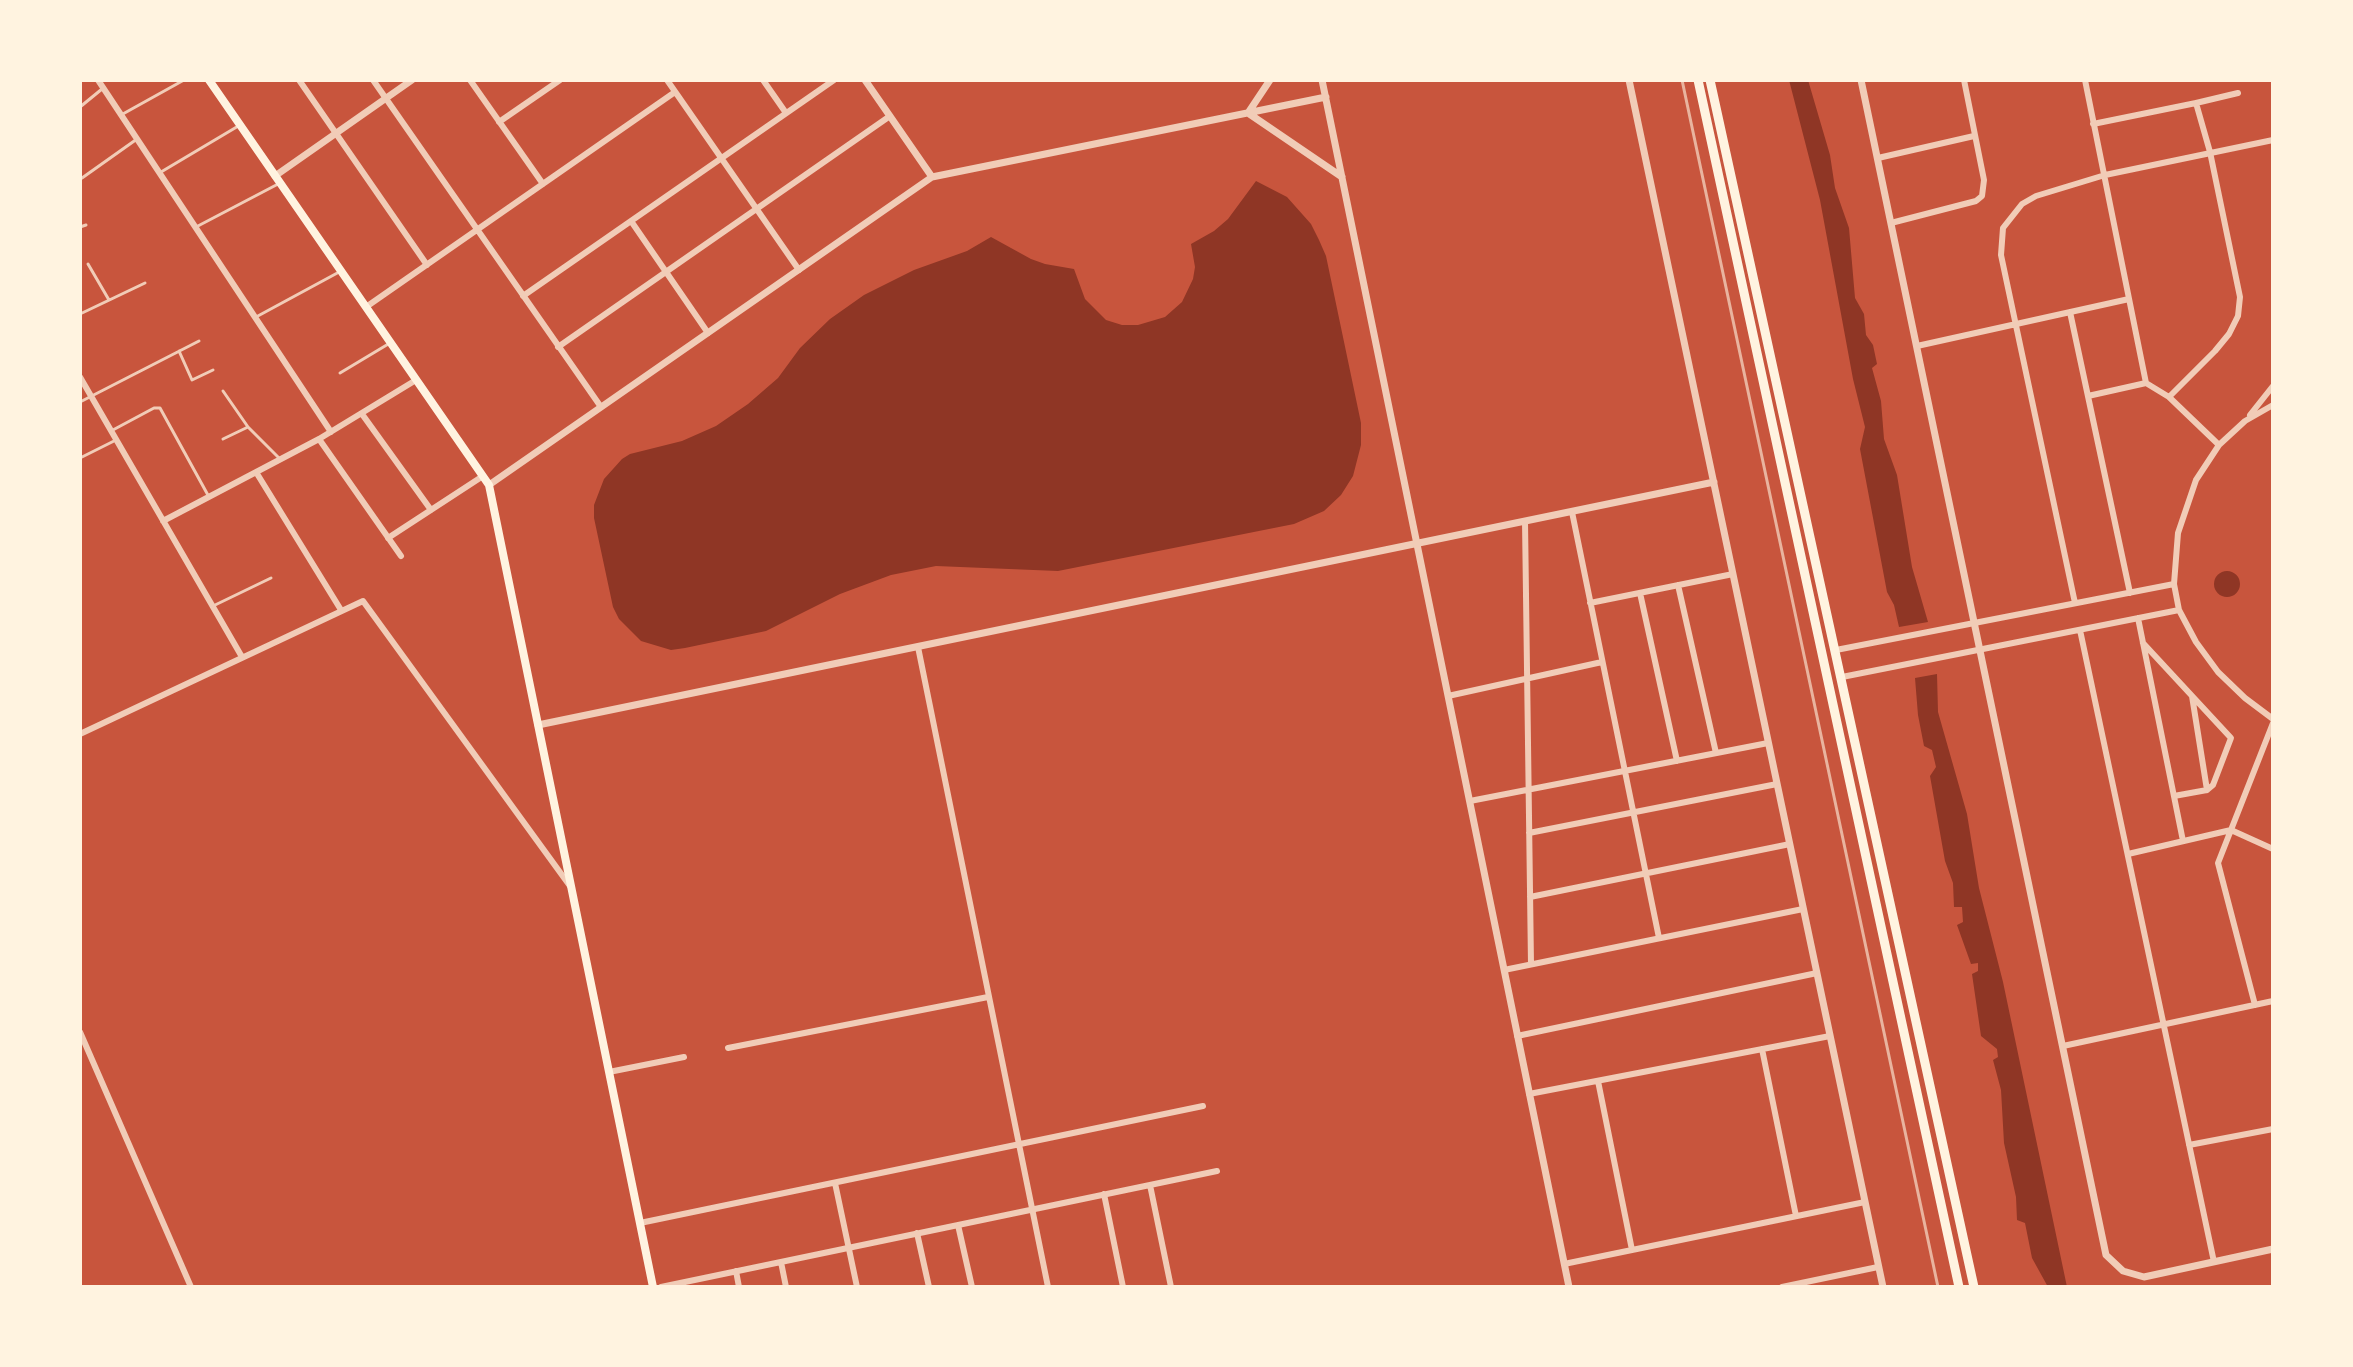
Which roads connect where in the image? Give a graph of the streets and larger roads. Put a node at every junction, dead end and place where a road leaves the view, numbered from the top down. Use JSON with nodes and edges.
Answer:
{"nodes":[{"id":1,"x":98,"y":80,"type":"edge"},
{"id":2,"x":209,"y":80,"type":"edge"},
{"id":3,"x":299,"y":80,"type":"edge"},
{"id":4,"x":373,"y":80,"type":"edge"},
{"id":5,"x":412,"y":80,"type":"edge"},
{"id":6,"x":470,"y":80,"type":"edge"},
{"id":7,"x":560,"y":80,"type":"edge"},
{"id":8,"x":667,"y":80,"type":"edge"},
{"id":9,"x":763,"y":80,"type":"edge"},
{"id":10,"x":834,"y":80,"type":"edge"},
{"id":11,"x":865,"y":80,"type":"edge"},
{"id":12,"x":1270,"y":80,"type":"edge"},
{"id":13,"x":1322,"y":80,"type":"edge"},
{"id":14,"x":1629,"y":80,"type":"edge"},
{"id":15,"x":1698,"y":80,"type":"edge"},
{"id":16,"x":1710,"y":80,"type":"edge"},
{"id":17,"x":1861,"y":80,"type":"edge"},
{"id":18,"x":1964,"y":80,"type":"edge"},
{"id":19,"x":2085,"y":80,"type":"edge"},
{"id":20,"x":675,"y":92,"type":"junction"},
{"id":21,"x":2238,"y":93,"type":"dead end"},
{"id":22,"x":1326,"y":97,"type":"junction"},
{"id":23,"x":386,"y":98,"type":"junction"},
{"id":24,"x":2196,"y":103,"type":"junction"},
{"id":25,"x":786,"y":113,"type":"junction"},
{"id":26,"x":1248,"y":113,"type":"junction"},
{"id":27,"x":890,"y":116,"type":"junction"},
{"id":28,"x":499,"y":122,"type":"junction"},
{"id":29,"x":2093,"y":124,"type":"junction"},
{"id":30,"x":336,"y":133,"type":"junction"},
{"id":31,"x":1974,"y":136,"type":"junction"},
{"id":32,"x":2273,"y":140,"type":"edge"},
{"id":33,"x":2210,"y":152,"type":"junction"},
{"id":34,"x":721,"y":158,"type":"junction"},
{"id":35,"x":1878,"y":158,"type":"junction"},
{"id":36,"x":2105,"y":175,"type":"junction"},
{"id":37,"x":932,"y":177,"type":"junction"},
{"id":38,"x":1342,"y":178,"type":"junction"},
{"id":39,"x":277,"y":179,"type":"junction"},
{"id":40,"x":543,"y":184,"type":"junction"},
{"id":41,"x":757,"y":209,"type":"junction"},
{"id":42,"x":631,"y":221,"type":"junction"},
{"id":43,"x":1891,"y":223,"type":"junction"},
{"id":44,"x":477,"y":230,"type":"junction"},
{"id":45,"x":427,"y":265,"type":"junction"},
{"id":46,"x":799,"y":270,"type":"junction"},
{"id":47,"x":666,"y":272,"type":"junction"},
{"id":48,"x":523,"y":296,"type":"junction"},
{"id":49,"x":2129,"y":299,"type":"junction"},
{"id":50,"x":366,"y":307,"type":"junction"},
{"id":51,"x":2070,"y":312,"type":"junction"},
{"id":52,"x":2016,"y":323,"type":"junction"},
{"id":53,"x":708,"y":333,"type":"junction"},
{"id":54,"x":1917,"y":346,"type":"junction"},
{"id":55,"x":558,"y":347,"type":"junction"},
{"id":56,"x":80,"y":377,"type":"edge"},
{"id":57,"x":416,"y":380,"type":"junction"},
{"id":58,"x":2146,"y":383,"type":"junction"},
{"id":59,"x":2273,"y":386,"type":"edge"},
{"id":60,"x":2088,"y":396,"type":"junction"},
{"id":61,"x":2169,"y":397,"type":"junction"},
{"id":62,"x":2273,"y":405,"type":"edge"},
{"id":63,"x":601,"y":407,"type":"junction"},
{"id":64,"x":362,"y":414,"type":"junction"},
{"id":65,"x":2245,"y":421,"type":"junction"},
{"id":66,"x":331,"y":432,"type":"junction"},
{"id":67,"x":319,"y":439,"type":"junction"},
{"id":68,"x":2219,"y":445,"type":"junction"},
{"id":69,"x":256,"y":472,"type":"junction"},
{"id":70,"x":483,"y":476,"type":"junction"},
{"id":71,"x":1714,"y":482,"type":"junction"},
{"id":72,"x":489,"y":485,"type":"junction"},
{"id":73,"x":431,"y":510,"type":"junction"},
{"id":74,"x":1572,"y":512,"type":"junction"},
{"id":75,"x":163,"y":521,"type":"junction"},
{"id":76,"x":1525,"y":521,"type":"junction"},
{"id":77,"x":388,"y":538,"type":"junction"},
{"id":78,"x":1417,"y":544,"type":"junction"},
{"id":79,"x":401,"y":556,"type":"dead end"},
{"id":80,"x":1733,"y":574,"type":"junction"},
{"id":81,"x":2174,"y":584,"type":"junction"},
{"id":82,"x":1678,"y":585,"type":"junction"},
{"id":83,"x":1640,"y":593,"type":"junction"},
{"id":84,"x":2130,"y":593,"type":"junction"},
{"id":85,"x":1590,"y":603,"type":"junction"},
{"id":86,"x":2075,"y":603,"type":"junction"},
{"id":87,"x":341,"y":610,"type":"junction"},
{"id":88,"x":2179,"y":610,"type":"junction"},
{"id":89,"x":2138,"y":618,"type":"junction"},
{"id":90,"x":1974,"y":623,"type":"junction"},
{"id":91,"x":2080,"y":630,"type":"junction"},
{"id":92,"x":2143,"y":643,"type":"junction"},
{"id":93,"x":918,"y":647,"type":"junction"},
{"id":94,"x":1836,"y":650,"type":"junction"},
{"id":95,"x":1980,"y":650,"type":"junction"},
{"id":96,"x":1822,"y":652,"type":"junction"},
{"id":97,"x":242,"y":657,"type":"junction"},
{"id":98,"x":1602,"y":662,"type":"junction"},
{"id":99,"x":1842,"y":677,"type":"junction"},
{"id":100,"x":1527,"y":679,"type":"junction"},
{"id":101,"x":1828,"y":680,"type":"junction"},
{"id":102,"x":1448,"y":696,"type":"junction"},
{"id":103,"x":2192,"y":696,"type":"junction"},
{"id":104,"x":2273,"y":721,"type":"edge"},
{"id":105,"x":538,"y":725,"type":"junction"},
{"id":106,"x":80,"y":734,"type":"edge"},
{"id":107,"x":1768,"y":743,"type":"junction"},
{"id":108,"x":1716,"y":753,"type":"junction"},
{"id":109,"x":1677,"y":761,"type":"junction"},
{"id":110,"x":1624,"y":771,"type":"junction"},
{"id":111,"x":1777,"y":784,"type":"junction"},
{"id":112,"x":1529,"y":790,"type":"junction"},
{"id":113,"x":2207,"y":790,"type":"junction"},
{"id":114,"x":2174,"y":796,"type":"junction"},
{"id":115,"x":1470,"y":801,"type":"junction"},
{"id":116,"x":1633,"y":814,"type":"junction"},
{"id":117,"x":2231,"y":830,"type":"junction"},
{"id":118,"x":1529,"y":833,"type":"junction"},
{"id":119,"x":2183,"y":841,"type":"junction"},
{"id":120,"x":1790,"y":844,"type":"junction"},
{"id":121,"x":2273,"y":849,"type":"edge"},
{"id":122,"x":2128,"y":854,"type":"junction"},
{"id":123,"x":1645,"y":873,"type":"junction"},
{"id":124,"x":571,"y":887,"type":"junction"},
{"id":125,"x":1530,"y":897,"type":"junction"},
{"id":126,"x":1803,"y":909,"type":"junction"},
{"id":127,"x":1659,"y":938,"type":"junction"},
{"id":128,"x":1531,"y":964,"type":"junction"},
{"id":129,"x":1504,"y":970,"type":"junction"},
{"id":130,"x":1817,"y":973,"type":"junction"},
{"id":131,"x":988,"y":997,"type":"junction"},
{"id":132,"x":2273,"y":1001,"type":"edge"},
{"id":133,"x":2255,"y":1005,"type":"junction"},
{"id":134,"x":2164,"y":1024,"type":"junction"},
{"id":135,"x":80,"y":1032,"type":"edge"},
{"id":136,"x":1517,"y":1036,"type":"junction"},
{"id":137,"x":1830,"y":1036,"type":"junction"},
{"id":138,"x":2063,"y":1046,"type":"junction"},
{"id":139,"x":728,"y":1048,"type":"dead end"},
{"id":140,"x":1762,"y":1049,"type":"junction"},
{"id":141,"x":684,"y":1057,"type":"dead end"},
{"id":142,"x":609,"y":1072,"type":"junction"},
{"id":143,"x":1598,"y":1081,"type":"junction"},
{"id":144,"x":1529,"y":1094,"type":"junction"},
{"id":145,"x":1203,"y":1106,"type":"dead end"},
{"id":146,"x":2273,"y":1129,"type":"edge"},
{"id":147,"x":1020,"y":1144,"type":"junction"},
{"id":148,"x":2189,"y":1145,"type":"junction"},
{"id":149,"x":1217,"y":1171,"type":"dead end"},
{"id":150,"x":835,"y":1183,"type":"junction"},
{"id":151,"x":1150,"y":1185,"type":"junction"},
{"id":152,"x":1104,"y":1194,"type":"junction"},
{"id":153,"x":1865,"y":1202,"type":"junction"},
{"id":154,"x":1033,"y":1209,"type":"junction"},
{"id":155,"x":1796,"y":1216,"type":"junction"},
{"id":156,"x":640,"y":1223,"type":"junction"},
{"id":157,"x":958,"y":1225,"type":"junction"},
{"id":158,"x":917,"y":1233,"type":"junction"},
{"id":159,"x":849,"y":1248,"type":"junction"},
{"id":160,"x":2273,"y":1249,"type":"edge"},
{"id":161,"x":1632,"y":1250,"type":"junction"},
{"id":162,"x":781,"y":1262,"type":"junction"},
{"id":163,"x":2214,"y":1262,"type":"junction"},
{"id":164,"x":1564,"y":1264,"type":"junction"},
{"id":165,"x":1878,"y":1267,"type":"junction"},
{"id":166,"x":736,"y":1271,"type":"junction"},
{"id":167,"x":191,"y":1287,"type":"edge"},
{"id":168,"x":653,"y":1287,"type":"edge"},
{"id":169,"x":661,"y":1287,"type":"edge"},
{"id":170,"x":739,"y":1287,"type":"edge"},
{"id":171,"x":786,"y":1287,"type":"edge"},
{"id":172,"x":857,"y":1287,"type":"edge"},
{"id":173,"x":929,"y":1287,"type":"edge"},
{"id":174,"x":972,"y":1287,"type":"edge"},
{"id":175,"x":1048,"y":1287,"type":"edge"},
{"id":176,"x":1123,"y":1287,"type":"edge"},
{"id":177,"x":1171,"y":1287,"type":"edge"},
{"id":178,"x":1569,"y":1287,"type":"edge"},
{"id":179,"x":1782,"y":1287,"type":"edge"},
{"id":180,"x":1883,"y":1287,"type":"edge"},
{"id":181,"x":1959,"y":1287,"type":"edge"},
{"id":182,"x":1974,"y":1287,"type":"edge"}],
"edges":[{"from":1,"to":66,"type":"street"},
{"from":2,"to":39,"type":"main road"},
{"from":3,"to":30,"type":"street"},
{"from":4,"to":23,"type":"street"},
{"from":5,"to":23,"type":"street"},
{"from":6,"to":28,"type":"street"},
{"from":7,"to":28,"type":"street"},
{"from":8,"to":20,"type":"street"},
{"from":9,"to":25,"type":"street"},
{"from":10,"to":25,"type":"street"},
{"from":11,"to":27,"type":"street"},
{"from":12,"to":26,"type":"street"},
{"from":13,"to":22,"type":"street"},
{"from":14,"to":71,"type":"street"},
{"from":15,"to":96,"type":"highway"},
{"from":16,"to":94,"type":"highway"},
{"from":17,"to":35,"type":"street"},
{"from":18,"to":31,"type":"street"},
{"from":19,"to":29,"type":"street"},
{"from":20,"to":34,"type":"street"},
{"from":20,"to":40,"type":"street"},
{"from":21,"to":24,"type":"street"},
{"from":22,"to":26,"type":"street"},
{"from":22,"to":38,"type":"street"},
{"from":23,"to":30,"type":"street"},
{"from":23,"to":44,"type":"street"},
{"from":24,"to":29,"type":"street"},
{"from":24,"to":33,"type":"street"},
{"from":25,"to":34,"type":"street"},
{"from":26,"to":37,"type":"street"},
{"from":26,"to":38,"type":"street"},
{"from":27,"to":37,"type":"street"},
{"from":27,"to":41,"type":"street"},
{"from":28,"to":40,"type":"street"},
{"from":29,"to":36,"type":"street"},
{"from":30,"to":39,"type":"street"},
{"from":30,"to":45,"type":"street"},
{"from":31,"to":35,"type":"street"},
{"from":31,"to":43,"type":"street"},
{"from":32,"to":33,"type":"street"},
{"from":33,"to":36,"type":"street"},
{"from":33,"to":61,"type":"street"},
{"from":34,"to":41,"type":"street"},
{"from":34,"to":42,"type":"street"},
{"from":35,"to":43,"type":"street"},
{"from":36,"to":49,"type":"street"},
{"from":36,"to":52,"type":"street"},
{"from":37,"to":46,"type":"street"},
{"from":38,"to":78,"type":"street"},
{"from":39,"to":50,"type":"main road"},
{"from":40,"to":44,"type":"street"},
{"from":41,"to":46,"type":"street"},
{"from":41,"to":47,"type":"street"},
{"from":42,"to":47,"type":"street"},
{"from":42,"to":48,"type":"street"},
{"from":43,"to":54,"type":"street"},
{"from":44,"to":45,"type":"street"},
{"from":44,"to":48,"type":"street"},
{"from":45,"to":50,"type":"street"},
{"from":46,"to":53,"type":"street"},
{"from":47,"to":53,"type":"street"},
{"from":47,"to":55,"type":"street"},
{"from":48,"to":55,"type":"street"},
{"from":49,"to":51,"type":"street"},
{"from":49,"to":58,"type":"street"},
{"from":50,"to":57,"type":"main road"},
{"from":51,"to":52,"type":"street"},
{"from":51,"to":60,"type":"street"},
{"from":52,"to":54,"type":"street"},
{"from":52,"to":86,"type":"street"},
{"from":53,"to":63,"type":"street"},
{"from":54,"to":90,"type":"street"},
{"from":55,"to":63,"type":"street"},
{"from":56,"to":75,"type":"street"},
{"from":57,"to":64,"type":"street"},
{"from":57,"to":70,"type":"main road"},
{"from":58,"to":60,"type":"street"},
{"from":58,"to":61,"type":"street"},
{"from":59,"to":65,"type":"street"},
{"from":60,"to":84,"type":"street"},
{"from":61,"to":68,"type":"street"},
{"from":62,"to":65,"type":"street"},
{"from":63,"to":72,"type":"street"},
{"from":64,"to":66,"type":"street"},
{"from":64,"to":73,"type":"street"},
{"from":65,"to":68,"type":"street"},
{"from":66,"to":67,"type":"street"},
{"from":67,"to":69,"type":"street"},
{"from":67,"to":77,"type":"street"},
{"from":68,"to":81,"type":"street"},
{"from":69,"to":75,"type":"street"},
{"from":69,"to":87,"type":"street"},
{"from":70,"to":72,"type":"main road"},
{"from":70,"to":73,"type":"street"},
{"from":71,"to":74,"type":"street"},
{"from":71,"to":80,"type":"street"},
{"from":72,"to":105,"type":"main road"},
{"from":73,"to":77,"type":"street"},
{"from":74,"to":76,"type":"street"},
{"from":74,"to":85,"type":"street"},
{"from":75,"to":97,"type":"street"},
{"from":76,"to":78,"type":"street"},
{"from":76,"to":100,"type":"street"},
{"from":77,"to":79,"type":"street"},
{"from":78,"to":93,"type":"street"},
{"from":78,"to":102,"type":"street"},
{"from":80,"to":82,"type":"street"},
{"from":80,"to":107,"type":"street"},
{"from":81,"to":84,"type":"street"},
{"from":81,"to":88,"type":"street"},
{"from":82,"to":83,"type":"street"},
{"from":82,"to":108,"type":"street"},
{"from":83,"to":85,"type":"street"},
{"from":83,"to":109,"type":"street"},
{"from":84,"to":86,"type":"street"},
{"from":85,"to":98,"type":"street"},
{"from":86,"to":90,"type":"street"},
{"from":87,"to":97,"type":"street"},
{"from":87,"to":124,"type":"street"},
{"from":88,"to":89,"type":"street"},
{"from":88,"to":104,"type":"street"},
{"from":89,"to":91,"type":"street"},
{"from":89,"to":92,"type":"street"},
{"from":90,"to":94,"type":"street"},
{"from":90,"to":95,"type":"street"},
{"from":91,"to":95,"type":"street"},
{"from":91,"to":122,"type":"street"},
{"from":92,"to":103,"type":"street"},
{"from":92,"to":114,"type":"street"},
{"from":93,"to":105,"type":"street"},
{"from":93,"to":131,"type":"street"},
{"from":94,"to":96,"type":"highway"},
{"from":94,"to":99,"type":"highway"},
{"from":95,"to":99,"type":"street"},
{"from":95,"to":138,"type":"street"},
{"from":96,"to":101,"type":"highway"},
{"from":97,"to":106,"type":"street"},
{"from":98,"to":100,"type":"street"},
{"from":98,"to":110,"type":"street"},
{"from":99,"to":101,"type":"highway"},
{"from":99,"to":182,"type":"highway"},
{"from":100,"to":102,"type":"street"},
{"from":100,"to":112,"type":"street"},
{"from":101,"to":181,"type":"highway"},
{"from":102,"to":115,"type":"street"},
{"from":103,"to":113,"type":"street"},
{"from":103,"to":113,"type":"street"},
{"from":104,"to":117,"type":"street"},
{"from":105,"to":124,"type":"main road"},
{"from":107,"to":108,"type":"street"},
{"from":107,"to":111,"type":"street"},
{"from":108,"to":109,"type":"street"},
{"from":109,"to":110,"type":"street"},
{"from":110,"to":112,"type":"street"},
{"from":110,"to":116,"type":"street"},
{"from":111,"to":116,"type":"street"},
{"from":111,"to":120,"type":"street"},
{"from":112,"to":115,"type":"street"},
{"from":112,"to":118,"type":"street"},
{"from":113,"to":114,"type":"street"},
{"from":114,"to":119,"type":"street"},
{"from":115,"to":129,"type":"street"},
{"from":116,"to":118,"type":"street"},
{"from":116,"to":123,"type":"street"},
{"from":117,"to":119,"type":"street"},
{"from":117,"to":121,"type":"street"},
{"from":117,"to":133,"type":"street"},
{"from":118,"to":125,"type":"street"},
{"from":119,"to":122,"type":"street"},
{"from":120,"to":123,"type":"street"},
{"from":120,"to":126,"type":"street"},
{"from":122,"to":134,"type":"street"},
{"from":123,"to":125,"type":"street"},
{"from":123,"to":127,"type":"street"},
{"from":124,"to":142,"type":"main road"},
{"from":125,"to":128,"type":"street"},
{"from":126,"to":127,"type":"street"},
{"from":126,"to":130,"type":"street"},
{"from":127,"to":128,"type":"street"},
{"from":128,"to":129,"type":"street"},
{"from":129,"to":136,"type":"street"},
{"from":130,"to":136,"type":"street"},
{"from":130,"to":137,"type":"street"},
{"from":131,"to":139,"type":"street"},
{"from":131,"to":147,"type":"street"},
{"from":132,"to":133,"type":"street"},
{"from":133,"to":134,"type":"street"},
{"from":134,"to":138,"type":"street"},
{"from":134,"to":148,"type":"street"},
{"from":135,"to":167,"type":"street"},
{"from":136,"to":144,"type":"street"},
{"from":137,"to":140,"type":"street"},
{"from":137,"to":153,"type":"street"},
{"from":138,"to":163,"type":"street"},
{"from":140,"to":143,"type":"street"},
{"from":140,"to":155,"type":"street"},
{"from":141,"to":142,"type":"street"},
{"from":142,"to":156,"type":"main road"},
{"from":143,"to":144,"type":"street"},
{"from":143,"to":161,"type":"street"},
{"from":144,"to":164,"type":"street"},
{"from":145,"to":147,"type":"street"},
{"from":146,"to":148,"type":"street"},
{"from":147,"to":150,"type":"street"},
{"from":147,"to":154,"type":"street"},
{"from":148,"to":163,"type":"street"},
{"from":149,"to":151,"type":"street"},
{"from":150,"to":156,"type":"street"},
{"from":150,"to":159,"type":"street"},
{"from":151,"to":152,"type":"street"},
{"from":151,"to":177,"type":"street"},
{"from":152,"to":154,"type":"street"},
{"from":152,"to":176,"type":"street"},
{"from":153,"to":155,"type":"street"},
{"from":153,"to":165,"type":"street"},
{"from":154,"to":157,"type":"street"},
{"from":154,"to":175,"type":"street"},
{"from":155,"to":161,"type":"street"},
{"from":156,"to":168,"type":"main road"},
{"from":157,"to":158,"type":"street"},
{"from":157,"to":174,"type":"street"},
{"from":158,"to":159,"type":"street"},
{"from":158,"to":173,"type":"street"},
{"from":159,"to":162,"type":"street"},
{"from":159,"to":172,"type":"street"},
{"from":160,"to":163,"type":"street"},
{"from":161,"to":164,"type":"street"},
{"from":162,"to":166,"type":"street"},
{"from":162,"to":171,"type":"street"},
{"from":164,"to":178,"type":"street"},
{"from":165,"to":179,"type":"street"},
{"from":165,"to":180,"type":"street"},
{"from":166,"to":169,"type":"street"},
{"from":166,"to":170,"type":"street"}]}
